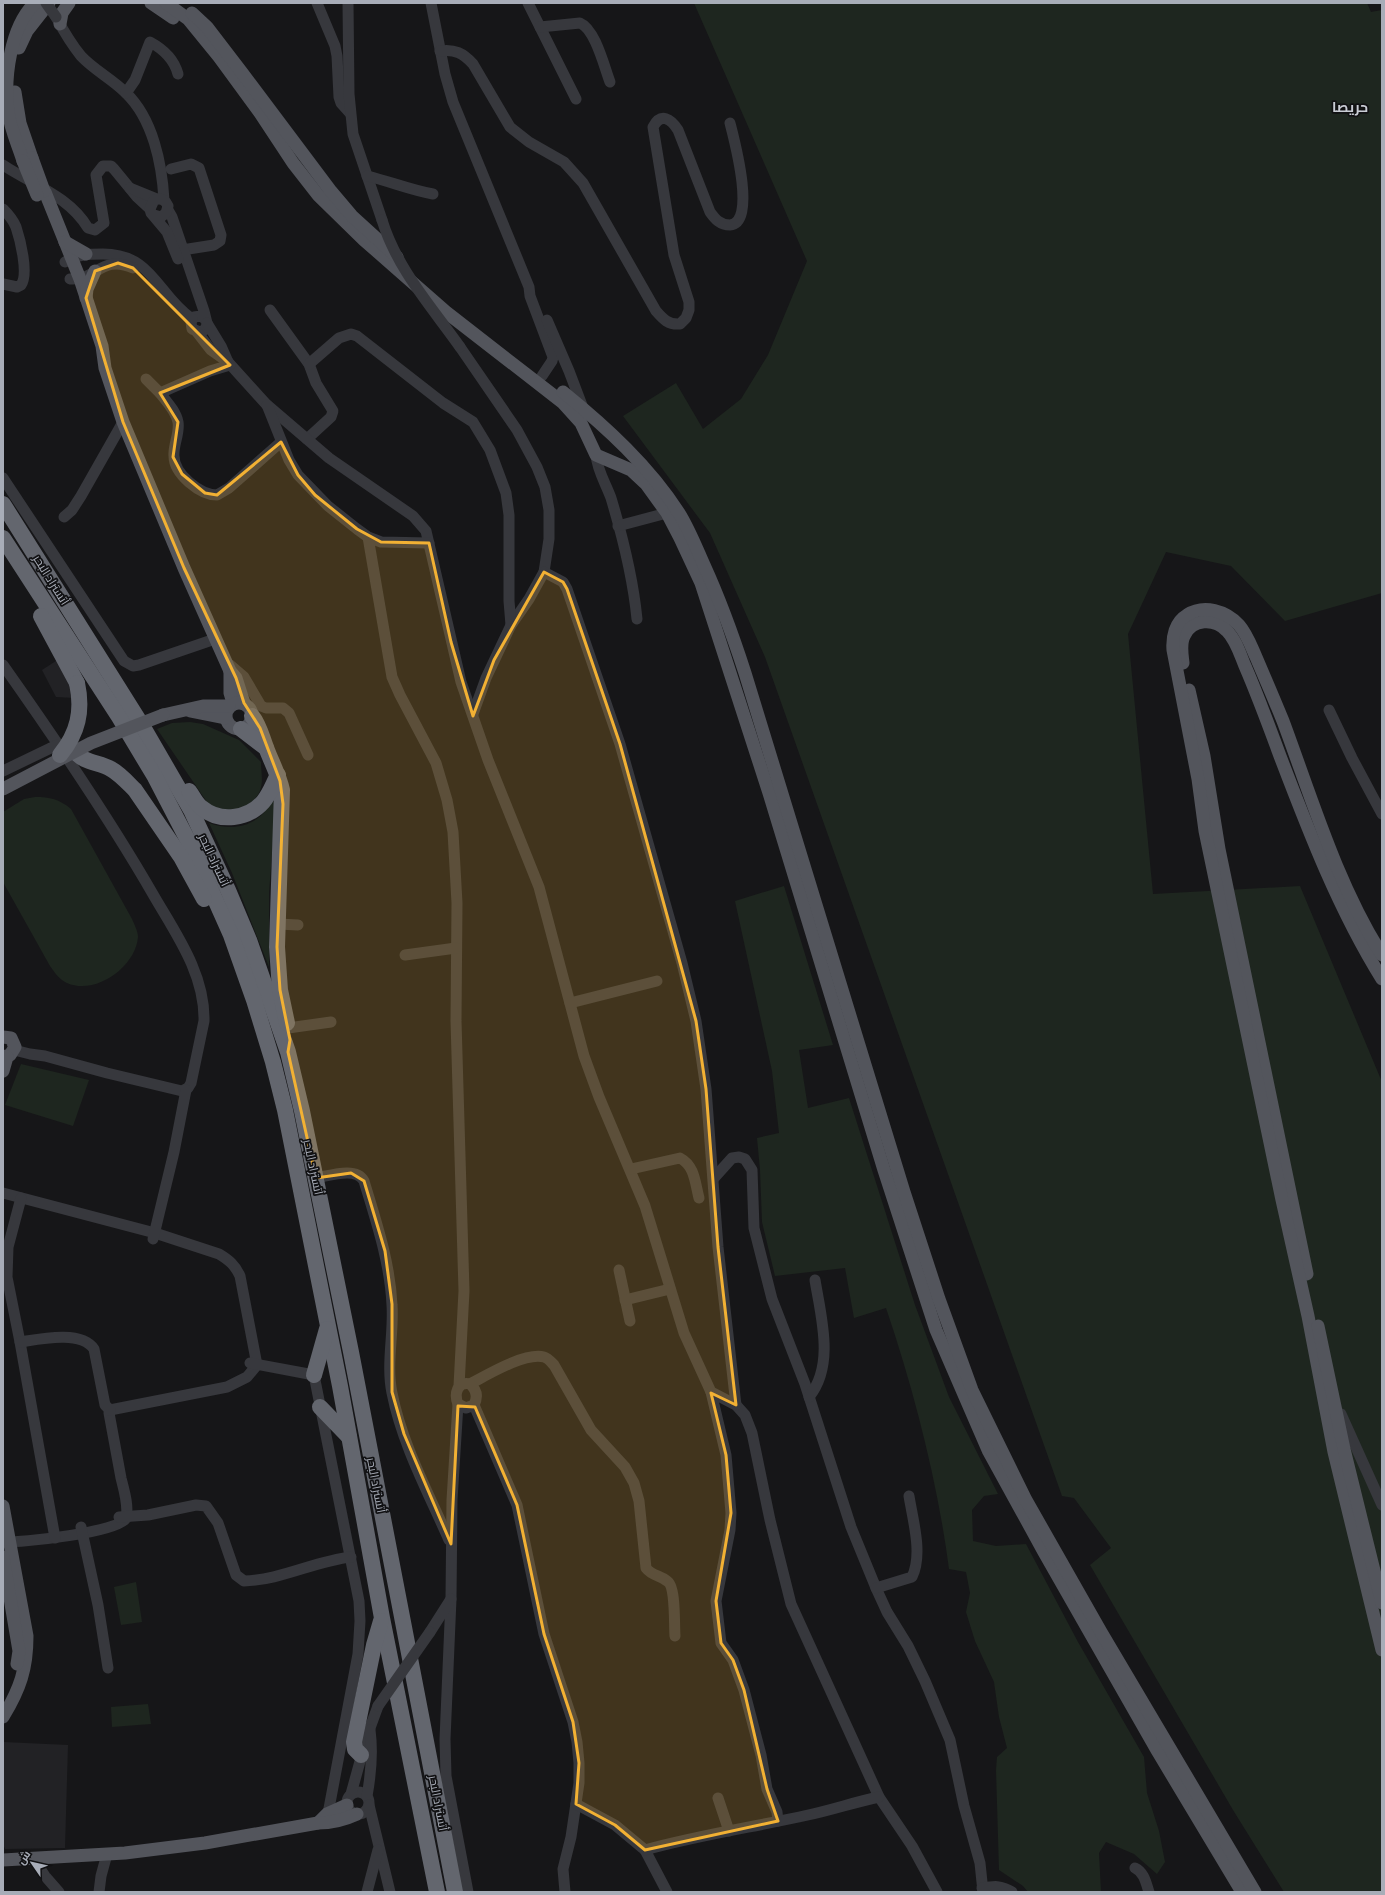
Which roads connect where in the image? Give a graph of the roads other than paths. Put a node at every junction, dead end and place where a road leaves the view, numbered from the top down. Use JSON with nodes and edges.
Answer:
{"nodes":[{"id":1,"x":35,"y":3,"type":"edge"},
{"id":2,"x":47,"y":3,"type":"edge"},
{"id":3,"x":69,"y":3,"type":"edge"},
{"id":4,"x":151,"y":3,"type":"edge"},
{"id":5,"x":166,"y":3,"type":"edge"},
{"id":6,"x":182,"y":3,"type":"edge"},
{"id":7,"x":317,"y":3,"type":"edge"},
{"id":8,"x":348,"y":3,"type":"edge"},
{"id":9,"x":431,"y":3,"type":"edge"},
{"id":10,"x":528,"y":3,"type":"edge"},
{"id":11,"x":58,"y":21,"type":"junction"},
{"id":12,"x":540,"y":27,"type":"junction"},
{"id":13,"x":197,"y":30,"type":"junction"},
{"id":14,"x":440,"y":51,"type":"junction"},
{"id":15,"x":178,"y":74,"type":"dead end"},
{"id":16,"x":610,"y":82,"type":"dead end"},
{"id":17,"x":126,"y":93,"type":"junction"},
{"id":18,"x":576,"y":99,"type":"dead end"},
{"id":19,"x":350,"y":114,"type":"junction"},
{"id":20,"x":730,"y":123,"type":"dead end"},
{"id":21,"x":27,"y":159,"type":"junction"},
{"id":22,"x":3,"y":165,"type":"edge"},
{"id":23,"x":171,"y":169,"type":"dead end"},
{"id":24,"x":366,"y":176,"type":"junction"},
{"id":25,"x":130,"y":188,"type":"junction"},
{"id":26,"x":41,"y":194,"type":"junction"},
{"id":27,"x":433,"y":194,"type":"dead end"},
{"id":28,"x":163,"y":203,"type":"junction"},
{"id":29,"x":3,"y":209,"type":"edge"},
{"id":30,"x":152,"y":212,"type":"junction"},
{"id":31,"x":65,"y":242,"type":"junction"},
{"id":32,"x":182,"y":250,"type":"junction"},
{"id":33,"x":86,"y":254,"type":"junction"},
{"id":34,"x":68,"y":260,"type":"junction"},
{"id":35,"x":95,"y":271,"type":"junction"},
{"id":36,"x":75,"y":279,"type":"junction"},
{"id":37,"x":3,"y":284,"type":"edge"},
{"id":38,"x":529,"y":286,"type":"junction"},
{"id":39,"x":86,"y":298,"type":"junction"},
{"id":40,"x":270,"y":310,"type":"dead end"},
{"id":41,"x":207,"y":322,"type":"junction"},
{"id":42,"x":194,"y":323,"type":"junction"},
{"id":43,"x":229,"y":364,"type":"junction"},
{"id":44,"x":308,"y":364,"type":"junction"},
{"id":45,"x":105,"y":368,"type":"junction"},
{"id":46,"x":542,"y":376,"type":"junction"},
{"id":47,"x":146,"y":379,"type":"dead end"},
{"id":48,"x":160,"y":393,"type":"junction"},
{"id":49,"x":266,"y":404,"type":"junction"},
{"id":50,"x":583,"y":408,"type":"junction"},
{"id":51,"x":123,"y":422,"type":"junction"},
{"id":52,"x":290,"y":423,"type":"junction"},
{"id":53,"x":279,"y":437,"type":"junction"},
{"id":54,"x":308,"y":439,"type":"junction"},
{"id":55,"x":623,"y":446,"type":"junction"},
{"id":56,"x":596,"y":455,"type":"junction"},
{"id":57,"x":613,"y":463,"type":"junction"},
{"id":58,"x":3,"y":478,"type":"edge"},
{"id":59,"x":3,"y":504,"type":"edge"},
{"id":60,"x":667,"y":513,"type":"junction"},
{"id":61,"x":64,"y":517,"type":"dead end"},
{"id":62,"x":618,"y":526,"type":"junction"},
{"id":63,"x":368,"y":537,"type":"junction"},
{"id":64,"x":3,"y":538,"type":"edge"},
{"id":65,"x":3,"y":542,"type":"edge"},
{"id":66,"x":429,"y":543,"type":"junction"},
{"id":67,"x":544,"y":572,"type":"junction"},
{"id":68,"x":637,"y":619,"type":"dead end"},
{"id":69,"x":511,"y":625,"type":"junction"},
{"id":70,"x":215,"y":639,"type":"junction"},
{"id":71,"x":3,"y":665,"type":"edge"},
{"id":72,"x":228,"y":666,"type":"junction"},
{"id":73,"x":237,"y":709,"type":"junction"},
{"id":74,"x":1329,"y":710,"type":"dead end"},
{"id":75,"x":473,"y":714,"type":"junction"},
{"id":76,"x":241,"y":729,"type":"junction"},
{"id":77,"x":266,"y":748,"type":"junction"},
{"id":78,"x":66,"y":751,"type":"junction"},
{"id":79,"x":158,"y":752,"type":"junction"},
{"id":80,"x":308,"y":755,"type":"dead end"},
{"id":81,"x":3,"y":771,"type":"edge"},
{"id":82,"x":278,"y":775,"type":"junction"},
{"id":83,"x":3,"y":782,"type":"edge"},
{"id":84,"x":3,"y":788,"type":"edge"},
{"id":85,"x":1382,"y":814,"type":"edge"},
{"id":86,"x":278,"y":924,"type":"junction"},
{"id":87,"x":298,"y":925,"type":"dead end"},
{"id":88,"x":231,"y":935,"type":"junction"},
{"id":89,"x":456,"y":948,"type":"junction"},
{"id":90,"x":1382,"y":954,"type":"edge"},
{"id":91,"x":406,"y":955,"type":"dead end"},
{"id":92,"x":1382,"y":979,"type":"edge"},
{"id":93,"x":657,"y":982,"type":"dead end"},
{"id":94,"x":570,"y":1003,"type":"junction"},
{"id":95,"x":331,"y":1022,"type":"dead end"},
{"id":96,"x":288,"y":1028,"type":"junction"},
{"id":97,"x":3,"y":1037,"type":"edge"},
{"id":98,"x":10,"y":1052,"type":"edge"},
{"id":99,"x":288,"y":1052,"type":"junction"},
{"id":100,"x":3,"y":1071,"type":"edge"},
{"id":101,"x":186,"y":1090,"type":"junction"},
{"id":102,"x":631,"y":1169,"type":"junction"},
{"id":103,"x":316,"y":1178,"type":"junction"},
{"id":104,"x":714,"y":1178,"type":"junction"},
{"id":105,"x":3,"y":1193,"type":"edge"},
{"id":106,"x":699,"y":1198,"type":"dead end"},
{"id":107,"x":3,"y":1199,"type":"edge"},
{"id":108,"x":20,"y":1201,"type":"junction"},
{"id":109,"x":154,"y":1237,"type":"junction"},
{"id":110,"x":619,"y":1270,"type":"dead end"},
{"id":111,"x":815,"y":1280,"type":"dead end"},
{"id":112,"x":670,"y":1290,"type":"junction"},
{"id":113,"x":625,"y":1300,"type":"junction"},
{"id":114,"x":630,"y":1320,"type":"dead end"},
{"id":115,"x":328,"y":1328,"type":"junction"},
{"id":116,"x":20,"y":1342,"type":"junction"},
{"id":117,"x":253,"y":1364,"type":"junction"},
{"id":118,"x":314,"y":1375,"type":"junction"},
{"id":119,"x":465,"y":1385,"type":"junction"},
{"id":120,"x":1333,"y":1390,"type":"junction"},
{"id":121,"x":711,"y":1392,"type":"junction"},
{"id":122,"x":809,"y":1397,"type":"junction"},
{"id":123,"x":458,"y":1404,"type":"junction"},
{"id":124,"x":474,"y":1405,"type":"junction"},
{"id":125,"x":736,"y":1405,"type":"junction"},
{"id":126,"x":108,"y":1407,"type":"junction"},
{"id":127,"x":320,"y":1407,"type":"junction"},
{"id":128,"x":349,"y":1438,"type":"junction"},
{"id":129,"x":909,"y":1496,"type":"dead end"},
{"id":130,"x":1382,"y":1505,"type":"edge"},
{"id":131,"x":3,"y":1506,"type":"edge"},
{"id":132,"x":123,"y":1516,"type":"junction"},
{"id":133,"x":82,"y":1530,"type":"junction"},
{"id":134,"x":54,"y":1534,"type":"junction"},
{"id":135,"x":6,"y":1540,"type":"edge"},
{"id":136,"x":451,"y":1544,"type":"junction"},
{"id":137,"x":3,"y":1557,"type":"edge"},
{"id":138,"x":351,"y":1558,"type":"junction"},
{"id":139,"x":876,"y":1588,"type":"junction"},
{"id":140,"x":451,"y":1599,"type":"junction"},
{"id":141,"x":1382,"y":1603,"type":"edge"},
{"id":142,"x":382,"y":1618,"type":"junction"},
{"id":143,"x":675,"y":1636,"type":"dead end"},
{"id":144,"x":1382,"y":1650,"type":"edge"},
{"id":145,"x":108,"y":1668,"type":"dead end"},
{"id":146,"x":3,"y":1700,"type":"edge"},
{"id":147,"x":3,"y":1717,"type":"edge"},
{"id":148,"x":370,"y":1727,"type":"junction"},
{"id":149,"x":361,"y":1756,"type":"junction"},
{"id":150,"x":333,"y":1791,"type":"junction"},
{"id":151,"x":879,"y":1797,"type":"junction"},
{"id":152,"x":718,"y":1798,"type":"dead end"},
{"id":153,"x":368,"y":1801,"type":"junction"},
{"id":154,"x":576,"y":1804,"type":"junction"},
{"id":155,"x":353,"y":1806,"type":"junction"},
{"id":156,"x":324,"y":1820,"type":"junction"},
{"id":157,"x":778,"y":1821,"type":"junction"},
{"id":158,"x":375,"y":1824,"type":"junction"},
{"id":159,"x":729,"y":1831,"type":"junction"},
{"id":160,"x":378,"y":1847,"type":"junction"},
{"id":161,"x":645,"y":1850,"type":"junction"},
{"id":162,"x":107,"y":1854,"type":"junction"},
{"id":163,"x":33,"y":1858,"type":"junction"},
{"id":164,"x":3,"y":1860,"type":"edge"},
{"id":165,"x":449,"y":1864,"type":"junction"},
{"id":166,"x":1135,"y":1868,"type":"dead end"},
{"id":167,"x":983,"y":1890,"type":"edge"},
{"id":168,"x":1251,"y":1891,"type":"edge"},
{"id":169,"x":59,"y":1892,"type":"edge"},
{"id":170,"x":99,"y":1892,"type":"edge"},
{"id":171,"x":368,"y":1892,"type":"edge"},
{"id":172,"x":390,"y":1892,"type":"edge"},
{"id":173,"x":437,"y":1892,"type":"edge"},
{"id":174,"x":455,"y":1892,"type":"edge"},
{"id":175,"x":461,"y":1892,"type":"edge"},
{"id":176,"x":468,"y":1892,"type":"edge"},
{"id":177,"x":565,"y":1892,"type":"edge"},
{"id":178,"x":667,"y":1892,"type":"edge"},
{"id":179,"x":938,"y":1892,"type":"edge"},
{"id":180,"x":1012,"y":1892,"type":"edge"},
{"id":181,"x":1149,"y":1892,"type":"edge"}],
"edges":[{"from":1,"to":21,"type":"main road"},
{"from":2,"to":11,"type":"street","bridge":true},
{"from":2,"to":21,"type":"main road"},
{"from":3,"to":11,"type":"main road"},
{"from":4,"to":13,"type":"main road"},
{"from":5,"to":13,"type":"main road"},
{"from":6,"to":46,"type":"main road"},
{"from":7,"to":19,"type":"street"},
{"from":8,"to":19,"type":"street"},
{"from":9,"to":14,"type":"street"},
{"from":10,"to":12,"type":"street"},
{"from":11,"to":17,"type":"street"},
{"from":12,"to":16,"type":"street"},
{"from":12,"to":18,"type":"street"},
{"from":13,"to":56,"type":"main road"},
{"from":14,"to":20,"type":"street"},
{"from":14,"to":38,"type":"street"},
{"from":15,"to":17,"type":"street"},
{"from":17,"to":28,"type":"street"},
{"from":19,"to":24,"type":"street"},
{"from":21,"to":26,"type":"main road","bridge":true},
{"from":22,"to":25,"type":"street"},
{"from":23,"to":32,"type":"street"},
{"from":24,"to":27,"type":"street"},
{"from":24,"to":67,"type":"street","bridge":true},
{"from":25,"to":28,"type":"street"},
{"from":25,"to":30,"type":"street"},
{"from":26,"to":31,"type":"main road"},
{"from":26,"to":34,"type":"main road"},
{"from":28,"to":30,"type":"street"},
{"from":28,"to":30,"type":"street"},
{"from":28,"to":32,"type":"street"},
{"from":29,"to":37,"type":"street"},
{"from":30,"to":42,"type":"street"},
{"from":31,"to":33,"type":"main road"},
{"from":31,"to":34,"type":"main road"},
{"from":32,"to":41,"type":"street"},
{"from":33,"to":34,"type":"street"},
{"from":33,"to":42,"type":"street"},
{"from":34,"to":36,"type":"main road"},
{"from":35,"to":36,"type":"street"},
{"from":35,"to":39,"type":"main road"},
{"from":35,"to":42,"type":"street"},
{"from":36,"to":39,"type":"main road"},
{"from":36,"to":45,"type":"main road"},
{"from":38,"to":46,"type":"street"},
{"from":38,"to":50,"type":"street"},
{"from":39,"to":45,"type":"main road"},
{"from":40,"to":44,"type":"street"},
{"from":41,"to":42,"type":"street"},
{"from":41,"to":42,"type":"street"},
{"from":41,"to":43,"type":"street"},
{"from":42,"to":43,"type":"street"},
{"from":43,"to":48,"type":"street"},
{"from":43,"to":49,"type":"street"},
{"from":44,"to":54,"type":"street"},
{"from":44,"to":69,"type":"street"},
{"from":45,"to":51,"type":"main road"},
{"from":46,"to":50,"type":"main road"},
{"from":47,"to":48,"type":"street"},
{"from":48,"to":53,"type":"street"},
{"from":49,"to":52,"type":"street"},
{"from":49,"to":53,"type":"street"},
{"from":50,"to":55,"type":"main road"},
{"from":51,"to":61,"type":"street"},
{"from":51,"to":70,"type":"main road"},
{"from":52,"to":53,"type":"street"},
{"from":52,"to":54,"type":"street"},
{"from":53,"to":63,"type":"street"},
{"from":54,"to":66,"type":"street"},
{"from":55,"to":57,"type":"main road"},
{"from":55,"to":168,"type":"main road"},
{"from":56,"to":57,"type":"main road"},
{"from":56,"to":62,"type":"street"},
{"from":57,"to":60,"type":"main road"},
{"from":58,"to":70,"type":"street"},
{"from":59,"to":79,"type":"highway","name":"أتستراد البحر"},
{"from":60,"to":62,"type":"street"},
{"from":60,"to":168,"type":"main road"},
{"from":62,"to":68,"type":"street"},
{"from":63,"to":66,"type":"street"},
{"from":63,"to":89,"type":"street"},
{"from":64,"to":88,"type":"highway","name":"أتستراد البحر"},
{"from":65,"to":78,"type":"highway","bridge":true},
{"from":66,"to":75,"type":"street"},
{"from":67,"to":69,"type":"street"},
{"from":67,"to":104,"type":"street"},
{"from":69,"to":75,"type":"street"},
{"from":70,"to":72,"type":"main road"},
{"from":71,"to":78,"type":"street"},
{"from":72,"to":73,"type":"main road"},
{"from":72,"to":80,"type":"street"},
{"from":73,"to":76,"type":"main road"},
{"from":73,"to":76,"type":"main road"},
{"from":73,"to":77,"type":"highway"},
{"from":73,"to":78,"type":"main road","bridge":true},
{"from":74,"to":85,"type":"street"},
{"from":75,"to":94,"type":"street"},
{"from":76,"to":77,"type":"highway"},
{"from":77,"to":82,"type":"highway"},
{"from":78,"to":81,"type":"street"},
{"from":78,"to":83,"type":"main road"},
{"from":78,"to":84,"type":"main road","bridge":true},
{"from":78,"to":88,"type":"highway"},
{"from":78,"to":101,"type":"street"},
{"from":79,"to":82,"type":"highway"},
{"from":79,"to":99,"type":"highway","name":"أتستراد البحر"},
{"from":82,"to":86,"type":"highway"},
{"from":86,"to":87,"type":"street"},
{"from":86,"to":96,"type":"highway"},
{"from":88,"to":115,"type":"highway","name":"أتستراد البحر"},
{"from":89,"to":91,"type":"street"},
{"from":89,"to":119,"type":"street"},
{"from":90,"to":144,"type":"main road"},
{"from":92,"to":120,"type":"main road"},
{"from":93,"to":94,"type":"street"},
{"from":94,"to":102,"type":"street"},
{"from":95,"to":96,"type":"street"},
{"from":96,"to":99,"type":"highway"},
{"from":97,"to":98,"type":"main road"},
{"from":98,"to":100,"type":"main road"},
{"from":98,"to":101,"type":"street"},
{"from":99,"to":103,"type":"highway","name":"أتستراد البحر"},
{"from":101,"to":109,"type":"street"},
{"from":102,"to":106,"type":"street"},
{"from":102,"to":112,"type":"street"},
{"from":103,"to":136,"type":"street"},
{"from":103,"to":165,"type":"highway","name":"أتستراد البحر"},
{"from":104,"to":122,"type":"street"},
{"from":104,"to":125,"type":"street"},
{"from":105,"to":108,"type":"street"},
{"from":107,"to":108,"type":"street"},
{"from":108,"to":109,"type":"street"},
{"from":108,"to":116,"type":"street"},
{"from":109,"to":117,"type":"street"},
{"from":110,"to":113,"type":"street"},
{"from":111,"to":122,"type":"street"},
{"from":112,"to":113,"type":"street"},
{"from":112,"to":121,"type":"street"},
{"from":113,"to":114,"type":"street"},
{"from":115,"to":118,"type":"highway"},
{"from":115,"to":128,"type":"highway","name":"أتستراد البحر"},
{"from":116,"to":126,"type":"street"},
{"from":116,"to":134,"type":"street"},
{"from":117,"to":118,"type":"street"},
{"from":117,"to":126,"type":"street"},
{"from":118,"to":127,"type":"street"},
{"from":119,"to":123,"type":"street"},
{"from":119,"to":124,"type":"street"},
{"from":119,"to":143,"type":"street"},
{"from":120,"to":130,"type":"street"},
{"from":120,"to":141,"type":"main road"},
{"from":121,"to":125,"type":"street"},
{"from":121,"to":157,"type":"street"},
{"from":122,"to":139,"type":"street"},
{"from":123,"to":124,"type":"street"},
{"from":123,"to":136,"type":"street"},
{"from":124,"to":154,"type":"street"},
{"from":125,"to":151,"type":"street"},
{"from":126,"to":132,"type":"street"},
{"from":127,"to":128,"type":"highway"},
{"from":127,"to":138,"type":"street"},
{"from":128,"to":142,"type":"highway","name":"أتستراد البحر"},
{"from":129,"to":139,"type":"street"},
{"from":131,"to":135,"type":"main road"},
{"from":132,"to":133,"type":"street"},
{"from":132,"to":138,"type":"street"},
{"from":133,"to":134,"type":"street"},
{"from":133,"to":145,"type":"street"},
{"from":134,"to":135,"type":"street"},
{"from":135,"to":147,"type":"main road"},
{"from":136,"to":140,"type":"street"},
{"from":137,"to":146,"type":"main road"},
{"from":138,"to":150,"type":"street"},
{"from":139,"to":167,"type":"street"},
{"from":140,"to":148,"type":"street","bridge":true},
{"from":140,"to":176,"type":"street"},
{"from":142,"to":149,"type":"highway"},
{"from":142,"to":173,"type":"highway","name":"أتستراد البحر"},
{"from":148,"to":149,"type":"street"},
{"from":148,"to":153,"type":"street"},
{"from":149,"to":155,"type":"street"},
{"from":150,"to":155,"type":"street"},
{"from":150,"to":156,"type":"street"},
{"from":151,"to":157,"type":"street"},
{"from":151,"to":179,"type":"street"},
{"from":152,"to":159,"type":"street"},
{"from":153,"to":155,"type":"street"},
{"from":153,"to":155,"type":"street"},
{"from":153,"to":158,"type":"street"},
{"from":154,"to":161,"type":"street"},
{"from":154,"to":177,"type":"street"},
{"from":155,"to":156,"type":"main road"},
{"from":155,"to":158,"type":"street"},
{"from":156,"to":162,"type":"main road"},
{"from":157,"to":159,"type":"street"},
{"from":158,"to":160,"type":"street"},
{"from":159,"to":161,"type":"street"},
{"from":160,"to":171,"type":"street"},
{"from":160,"to":172,"type":"street"},
{"from":161,"to":178,"type":"street"},
{"from":162,"to":163,"type":"main road"},
{"from":162,"to":170,"type":"street"},
{"from":163,"to":164,"type":"main road"},
{"from":163,"to":169,"type":"street"},
{"from":165,"to":174,"type":"highway","name":"أتستراد البحر"},
{"from":165,"to":175,"type":"highway"},
{"from":166,"to":181,"type":"street"},
{"from":167,"to":180,"type":"street"}]}
